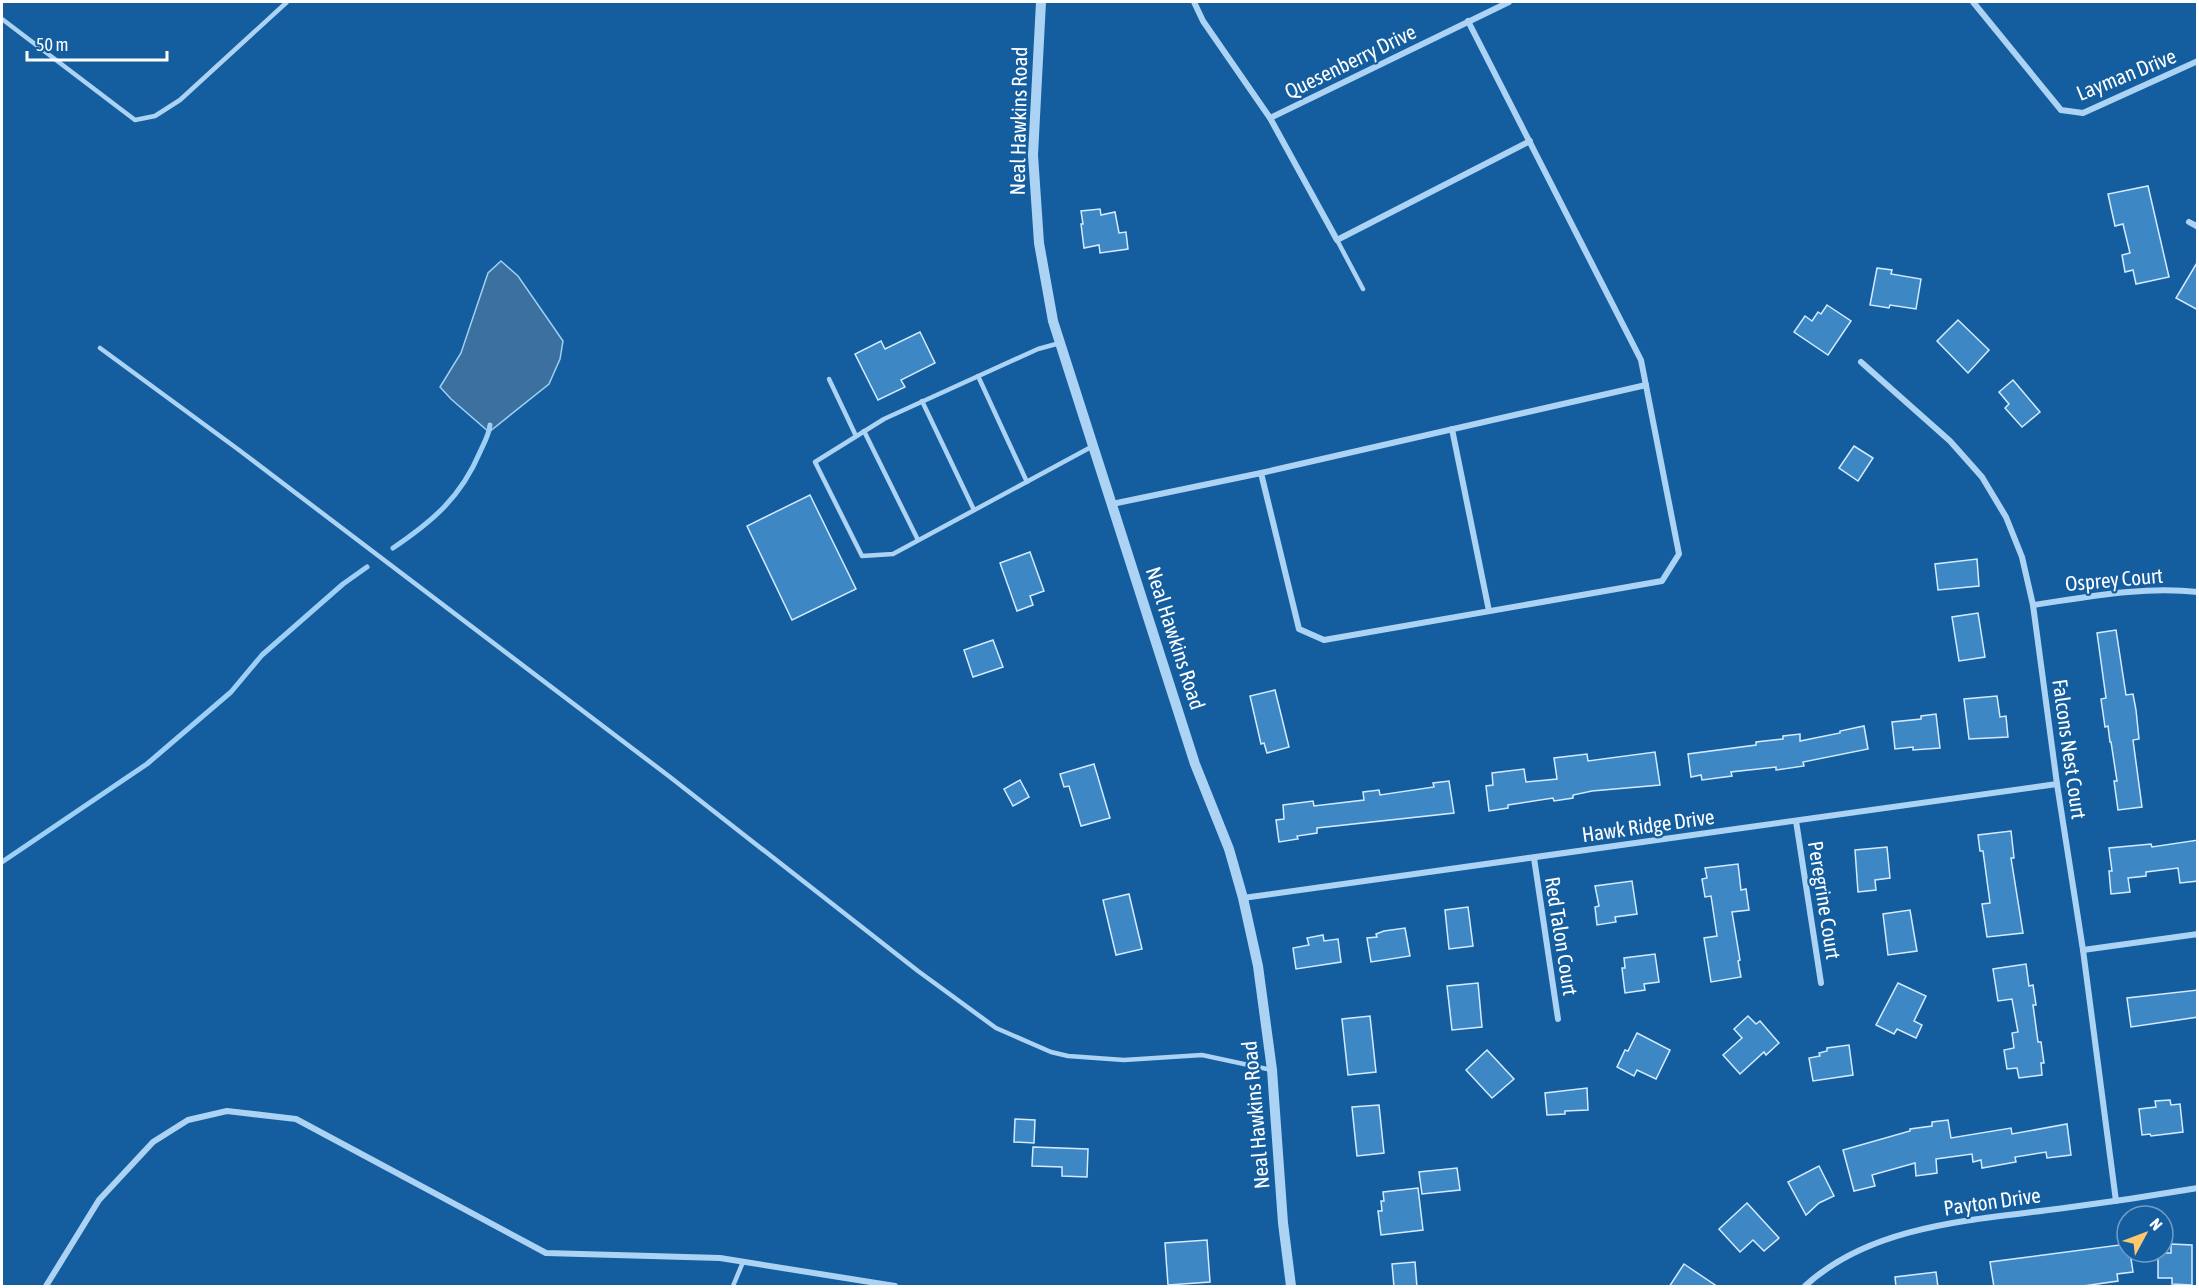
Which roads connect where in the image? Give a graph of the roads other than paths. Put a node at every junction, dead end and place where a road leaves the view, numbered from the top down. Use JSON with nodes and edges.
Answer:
{"nodes":[{"id":1,"x":288,"y":2,"type":"edge"},
{"id":2,"x":1041,"y":2,"type":"edge"},
{"id":3,"x":1194,"y":2,"type":"edge"},
{"id":4,"x":1509,"y":2,"type":"edge"},
{"id":5,"x":1973,"y":2,"type":"edge"},
{"id":6,"x":2,"y":19,"type":"edge"},
{"id":7,"x":1468,"y":21,"type":"junction"},
{"id":8,"x":2196,"y":64,"type":"edge"},
{"id":9,"x":1270,"y":118,"type":"junction"},
{"id":10,"x":1530,"y":141,"type":"junction"},
{"id":11,"x":2189,"y":222,"type":"dead end"},
{"id":12,"x":2198,"y":227,"type":"edge"},
{"id":13,"x":1337,"y":240,"type":"junction"},
{"id":14,"x":1363,"y":289,"type":"dead end"},
{"id":15,"x":1060,"y":343,"type":"junction"},
{"id":16,"x":100,"y":348,"type":"dead end"},
{"id":17,"x":1862,"y":362,"type":"dead end"},
{"id":18,"x":978,"y":376,"type":"junction"},
{"id":19,"x":828,"y":379,"type":"dead end"},
{"id":20,"x":1646,"y":385,"type":"junction"},
{"id":21,"x":922,"y":401,"type":"junction"},
{"id":22,"x":1452,"y":429,"type":"junction"},
{"id":23,"x":864,"y":431,"type":"junction"},
{"id":24,"x":856,"y":436,"type":"junction"},
{"id":25,"x":1093,"y":446,"type":"junction"},
{"id":26,"x":1261,"y":472,"type":"junction"},
{"id":27,"x":1027,"y":482,"type":"junction"},
{"id":28,"x":1112,"y":504,"type":"junction"},
{"id":29,"x":974,"y":510,"type":"junction"},
{"id":30,"x":918,"y":540,"type":"junction"},
{"id":31,"x":2198,"y":592,"type":"edge"},
{"id":32,"x":2033,"y":604,"type":"junction"},
{"id":33,"x":1489,"y":611,"type":"junction"},
{"id":34,"x":2057,"y":784,"type":"junction"},
{"id":35,"x":1796,"y":821,"type":"junction"},
{"id":36,"x":1534,"y":858,"type":"junction"},
{"id":37,"x":1243,"y":898,"type":"junction"},
{"id":38,"x":2198,"y":934,"type":"edge"},
{"id":39,"x":2083,"y":950,"type":"junction"},
{"id":40,"x":1821,"y":983,"type":"dead end"},
{"id":41,"x":1558,"y":1019,"type":"dead end"},
{"id":42,"x":1272,"y":1070,"type":"junction"},
{"id":43,"x":2198,"y":1188,"type":"edge"},
{"id":44,"x":2116,"y":1202,"type":"junction"},
{"id":45,"x":743,"y":1262,"type":"junction"},
{"id":46,"x":46,"y":1287,"type":"edge"},
{"id":47,"x":733,"y":1287,"type":"edge"},
{"id":48,"x":895,"y":1287,"type":"edge"},
{"id":49,"x":1291,"y":1287,"type":"edge"},
{"id":50,"x":1805,"y":1287,"type":"edge"}],
"edges":[{"from":1,"to":6,"type":"lane"},
{"from":2,"to":15,"type":"street","name":"Neal Hawkins Road"},
{"from":3,"to":9,"type":"street"},
{"from":4,"to":7,"type":"street","name":"Quesenberry Drive"},
{"from":5,"to":8,"type":"street","name":"Layman Drive"},
{"from":7,"to":9,"type":"street","name":"Quesenberry Drive"},
{"from":7,"to":10,"type":"street"},
{"from":9,"to":13,"type":"street"},
{"from":10,"to":13,"type":"street"},
{"from":10,"to":20,"type":"street"},
{"from":11,"to":12,"type":"street"},
{"from":13,"to":14,"type":"lane"},
{"from":15,"to":18,"type":"lane"},
{"from":15,"to":25,"type":"street","name":"Neal Hawkins Road"},
{"from":16,"to":42,"type":"lane"},
{"from":17,"to":32,"type":"street","name":"Falcons Nest Court"},
{"from":18,"to":21,"type":"lane"},
{"from":18,"to":27,"type":"lane"},
{"from":19,"to":24,"type":"lane"},
{"from":20,"to":22,"type":"street"},
{"from":20,"to":33,"type":"street"},
{"from":21,"to":23,"type":"lane"},
{"from":21,"to":29,"type":"lane"},
{"from":22,"to":26,"type":"street"},
{"from":22,"to":33,"type":"street"},
{"from":23,"to":24,"type":"lane"},
{"from":23,"to":30,"type":"lane"},
{"from":24,"to":30,"type":"lane"},
{"from":25,"to":27,"type":"lane"},
{"from":25,"to":28,"type":"street","name":"Neal Hawkins Road"},
{"from":26,"to":28,"type":"street"},
{"from":26,"to":33,"type":"street"},
{"from":27,"to":29,"type":"lane"},
{"from":28,"to":37,"type":"street","name":"Neal Hawkins Road"},
{"from":29,"to":30,"type":"lane"},
{"from":31,"to":32,"type":"street","name":"Osprey Court"},
{"from":32,"to":34,"type":"street","name":"Falcons Nest Court"},
{"from":34,"to":35,"type":"street","name":"Hawk Ridge Drive"},
{"from":34,"to":39,"type":"street","name":"Falcons Nest Court"},
{"from":35,"to":36,"type":"street","name":"Hawk Ridge Drive"},
{"from":35,"to":40,"type":"street","name":"Peregrine Court"},
{"from":36,"to":37,"type":"street","name":"Hawk Ridge Drive"},
{"from":36,"to":41,"type":"street","name":"Red Talon Court"},
{"from":37,"to":42,"type":"street","name":"Neal Hawkins Road"},
{"from":38,"to":39,"type":"street"},
{"from":39,"to":44,"type":"street","name":"Falcons Nest Court"},
{"from":42,"to":49,"type":"street","name":"Neal Hawkins Road"},
{"from":43,"to":44,"type":"street","name":"Payton Drive"},
{"from":44,"to":50,"type":"street","name":"Payton Drive"},
{"from":45,"to":46,"type":"street"},
{"from":45,"to":47,"type":"lane"},
{"from":45,"to":48,"type":"street"}]}
